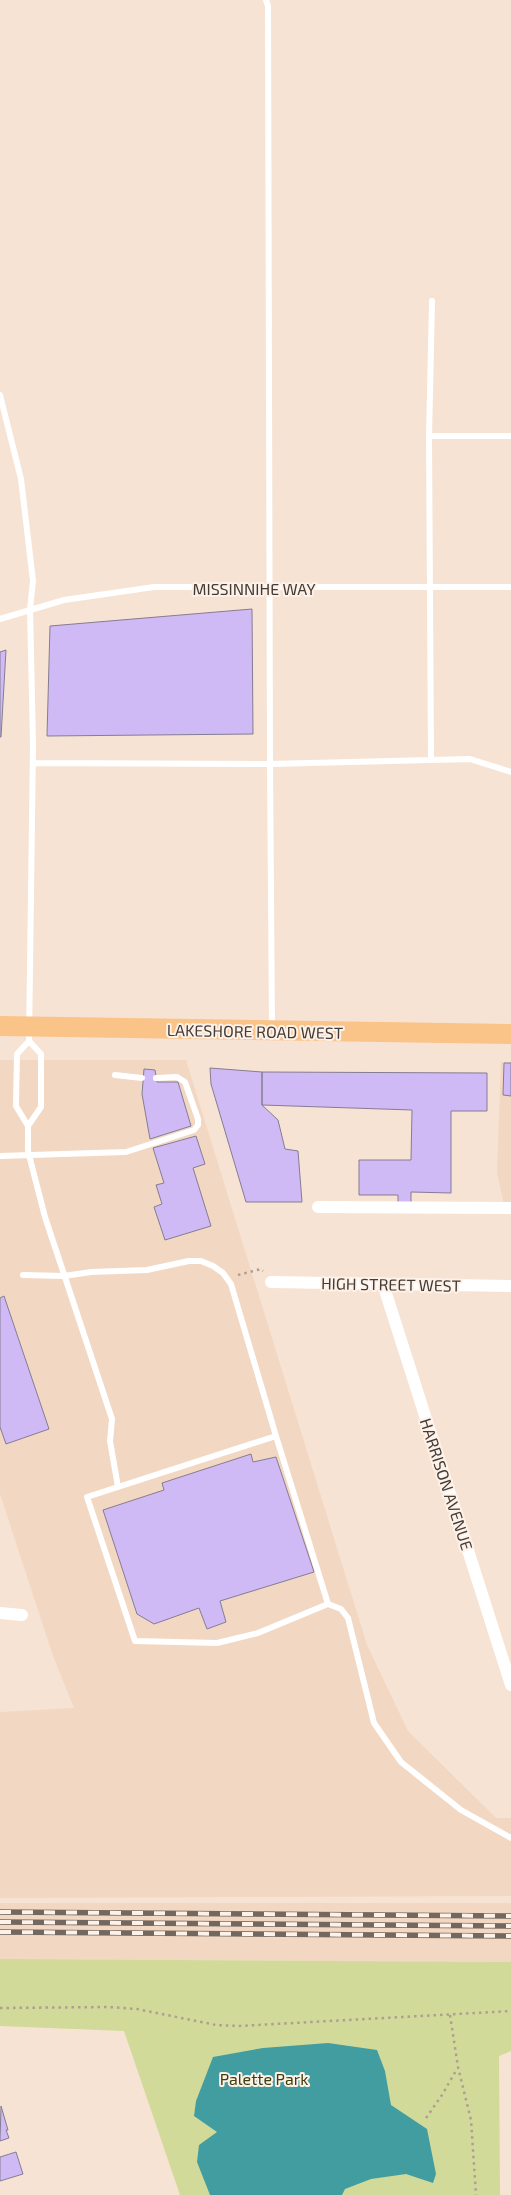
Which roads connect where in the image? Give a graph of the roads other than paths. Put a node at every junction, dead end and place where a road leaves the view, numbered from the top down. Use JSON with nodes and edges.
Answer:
{"nodes":[{"id":1,"x":266,"y":0,"type":"edge"},
{"id":2,"x":432,"y":301,"type":"dead end"},
{"id":3,"x":0,"y":395,"type":"edge"},
{"id":4,"x":429,"y":436,"type":"junction"},
{"id":5,"x":511,"y":436,"type":"edge"},
{"id":6,"x":429,"y":587,"type":"junction"},
{"id":7,"x":511,"y":587,"type":"edge"},
{"id":8,"x":270,"y":588,"type":"junction"},
{"id":9,"x":30,"y":609,"type":"junction"},
{"id":10,"x":0,"y":619,"type":"edge"},
{"id":11,"x":431,"y":760,"type":"junction"},
{"id":12,"x":33,"y":763,"type":"junction"},
{"id":13,"x":270,"y":764,"type":"junction"},
{"id":14,"x":511,"y":772,"type":"edge"},
{"id":15,"x":0,"y":1026,"type":"edge"},
{"id":16,"x":272,"y":1031,"type":"junction"},
{"id":17,"x":29,"y":1034,"type":"junction"},
{"id":18,"x":511,"y":1034,"type":"edge"},
{"id":19,"x":115,"y":1075,"type":"dead end"},
{"id":20,"x":142,"y":1078,"type":"dead end"},
{"id":21,"x":156,"y":1078,"type":"dead end"},
{"id":22,"x":28,"y":1126,"type":"junction"},
{"id":23,"x":29,"y":1155,"type":"junction"},
{"id":24,"x":0,"y":1156,"type":"edge"},
{"id":25,"x":318,"y":1207,"type":"dead end"},
{"id":26,"x":511,"y":1208,"type":"edge"},
{"id":27,"x":23,"y":1275,"type":"dead end"},
{"id":28,"x":64,"y":1276,"type":"junction"},
{"id":29,"x":271,"y":1282,"type":"road end"},
{"id":30,"x":383,"y":1284,"type":"junction"},
{"id":31,"x":511,"y":1286,"type":"edge"},
{"id":32,"x":276,"y":1436,"type":"junction"},
{"id":33,"x":118,"y":1487,"type":"junction"},
{"id":34,"x":328,"y":1604,"type":"junction"},
{"id":35,"x":0,"y":1613,"type":"edge"},
{"id":36,"x":22,"y":1615,"type":"dead end"},
{"id":37,"x":511,"y":1685,"type":"edge"},
{"id":38,"x":511,"y":1838,"type":"edge"}],
"edges":[{"from":1,"to":8,"type":"lane"},
{"from":2,"to":4,"type":"lane"},
{"from":3,"to":9,"type":"lane"},
{"from":4,"to":5,"type":"lane"},
{"from":4,"to":6,"type":"lane"},
{"from":6,"to":7,"type":"lane","name":"MISSINNIHE WAY"},
{"from":6,"to":8,"type":"lane","name":"MISSINNIHE WAY"},
{"from":6,"to":11,"type":"lane"},
{"from":8,"to":9,"type":"lane","name":"MISSINNIHE WAY"},
{"from":8,"to":13,"type":"lane"},
{"from":9,"to":10,"type":"lane","name":"MISSINNIHE WAY"},
{"from":9,"to":12,"type":"lane"},
{"from":11,"to":13,"type":"lane"},
{"from":11,"to":14,"type":"lane"},
{"from":12,"to":13,"type":"lane"},
{"from":12,"to":17,"type":"lane"},
{"from":13,"to":16,"type":"lane"},
{"from":15,"to":17,"type":"main road","name":"LAKESHORE ROAD WEST"},
{"from":16,"to":17,"type":"main road","name":"LAKESHORE ROAD WEST"},
{"from":16,"to":18,"type":"main road","name":"LAKESHORE ROAD WEST"},
{"from":17,"to":22,"type":"lane"},
{"from":17,"to":22,"type":"lane"},
{"from":19,"to":20,"type":"lane"},
{"from":21,"to":23,"type":"lane"},
{"from":22,"to":23,"type":"lane"},
{"from":23,"to":24,"type":"lane"},
{"from":23,"to":28,"type":"lane"},
{"from":25,"to":26,"type":"street"},
{"from":27,"to":28,"type":"lane"},
{"from":28,"to":32,"type":"lane"},
{"from":28,"to":33,"type":"lane"},
{"from":29,"to":30,"type":"street","name":"HIGH STREET WEST"},
{"from":30,"to":31,"type":"street","name":"HIGH STREET WEST"},
{"from":30,"to":37,"type":"street","name":"HARRISON AVENUE"},
{"from":32,"to":33,"type":"lane"},
{"from":32,"to":34,"type":"lane"},
{"from":33,"to":34,"type":"lane"},
{"from":34,"to":38,"type":"lane"},
{"from":35,"to":36,"type":"street"}]}
